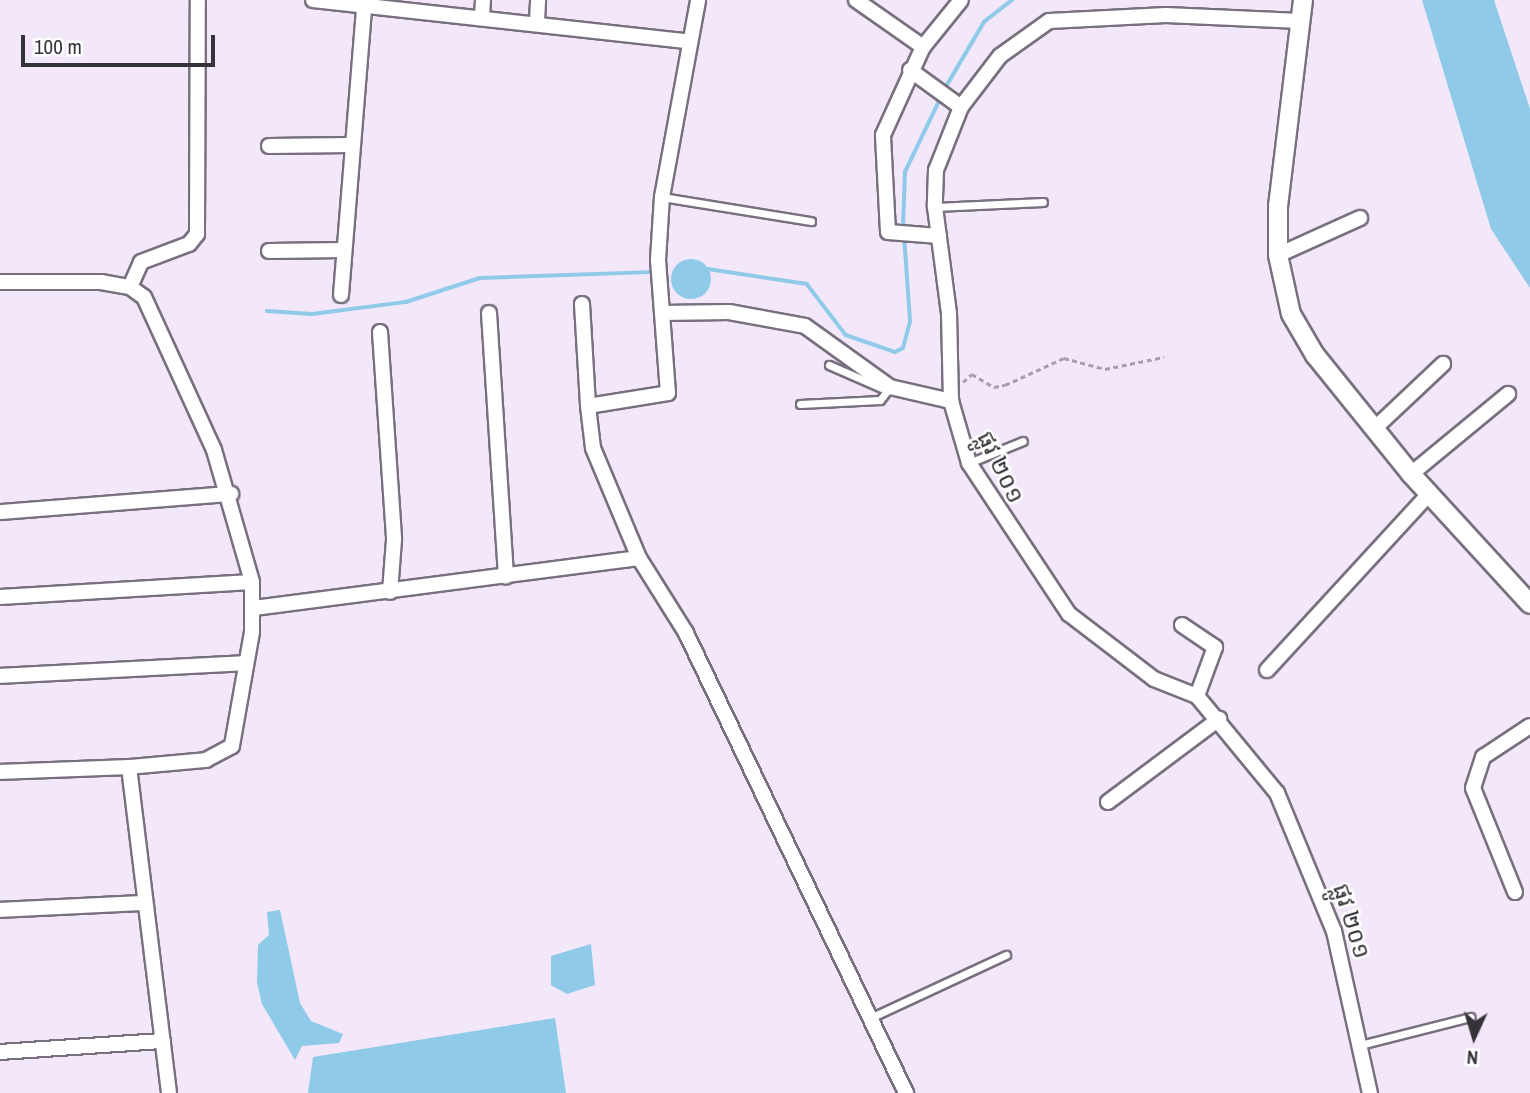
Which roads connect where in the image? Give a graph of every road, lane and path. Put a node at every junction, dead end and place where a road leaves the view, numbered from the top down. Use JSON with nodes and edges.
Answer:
{"nodes":[{"id":1,"x":198,"y":0,"type":"edge"},
{"id":2,"x":313,"y":0,"type":"edge"},
{"id":3,"x":538,"y":0,"type":"edge"},
{"id":4,"x":698,"y":0,"type":"edge"},
{"id":5,"x":856,"y":0,"type":"edge"},
{"id":6,"x":961,"y":0,"type":"edge"},
{"id":7,"x":391,"y":4,"type":"edge"},
{"id":8,"x":482,"y":7,"type":"edge"},
{"id":9,"x":364,"y":8,"type":"junction"},
{"id":10,"x":1301,"y":11,"type":"edge"},
{"id":11,"x":537,"y":21,"type":"junction"},
{"id":12,"x":686,"y":41,"type":"junction"},
{"id":13,"x":923,"y":47,"type":"junction"},
{"id":14,"x":911,"y":70,"type":"junction"},
{"id":15,"x":961,"y":107,"type":"junction"},
{"id":16,"x":351,"y":145,"type":"junction"},
{"id":17,"x":269,"y":146,"type":"dead end"},
{"id":18,"x":662,"y":197,"type":"junction"},
{"id":19,"x":1043,"y":202,"type":"dead end"},
{"id":20,"x":934,"y":207,"type":"junction"},
{"id":21,"x":1360,"y":218,"type":"dead end"},
{"id":22,"x":811,"y":221,"type":"dead end"},
{"id":23,"x":939,"y":236,"type":"junction"},
{"id":24,"x":343,"y":250,"type":"junction"},
{"id":25,"x":269,"y":251,"type":"dead end"},
{"id":26,"x":1278,"y":255,"type":"junction"},
{"id":27,"x":0,"y":282,"type":"edge"},
{"id":28,"x":130,"y":287,"type":"junction"},
{"id":29,"x":341,"y":295,"type":"dead end"},
{"id":30,"x":582,"y":304,"type":"dead end"},
{"id":31,"x":489,"y":313,"type":"dead end"},
{"id":32,"x":662,"y":313,"type":"junction"},
{"id":33,"x":380,"y":332,"type":"dead end"},
{"id":34,"x":1164,"y":357,"type":"dead end"},
{"id":35,"x":1443,"y":364,"type":"dead end"},
{"id":36,"x":829,"y":365,"type":"dead end"},
{"id":37,"x":889,"y":389,"type":"junction"},
{"id":38,"x":1508,"y":394,"type":"dead end"},
{"id":39,"x":951,"y":396,"type":"junction"},
{"id":40,"x":800,"y":404,"type":"dead end"},
{"id":41,"x":588,"y":406,"type":"junction"},
{"id":42,"x":1374,"y":429,"type":"junction"},
{"id":43,"x":1023,"y":441,"type":"dead end"},
{"id":44,"x":969,"y":463,"type":"junction"},
{"id":45,"x":1410,"y":474,"type":"junction"},
{"id":46,"x":231,"y":494,"type":"junction"},
{"id":47,"x":1428,"y":495,"type":"junction"},
{"id":48,"x":0,"y":512,"type":"edge"},
{"id":49,"x":639,"y":558,"type":"junction"},
{"id":50,"x":506,"y":576,"type":"junction"},
{"id":51,"x":251,"y":582,"type":"junction"},
{"id":52,"x":390,"y":592,"type":"junction"},
{"id":53,"x":0,"y":597,"type":"edge"},
{"id":54,"x":1530,"y":604,"type":"edge"},
{"id":55,"x":254,"y":608,"type":"junction"},
{"id":56,"x":1182,"y":625,"type":"dead end"},
{"id":57,"x":246,"y":663,"type":"junction"},
{"id":58,"x":1268,"y":670,"type":"dead end"},
{"id":59,"x":0,"y":676,"type":"edge"},
{"id":60,"x":1198,"y":696,"type":"junction"},
{"id":61,"x":1219,"y":719,"type":"junction"},
{"id":62,"x":1530,"y":726,"type":"edge"},
{"id":63,"x":129,"y":767,"type":"junction"},
{"id":64,"x":0,"y":772,"type":"edge"},
{"id":65,"x":1108,"y":802,"type":"dead end"},
{"id":66,"x":1515,"y":892,"type":"dead end"},
{"id":67,"x":145,"y":903,"type":"junction"},
{"id":68,"x":0,"y":910,"type":"edge"},
{"id":69,"x":1006,"y":955,"type":"dead end"},
{"id":70,"x":1471,"y":1017,"type":"dead end"},
{"id":71,"x":870,"y":1018,"type":"junction"},
{"id":72,"x":163,"y":1041,"type":"junction"},
{"id":73,"x":1360,"y":1045,"type":"junction"},
{"id":74,"x":0,"y":1052,"type":"edge"},
{"id":75,"x":169,"y":1093,"type":"edge"},
{"id":76,"x":906,"y":1093,"type":"edge"},
{"id":77,"x":1370,"y":1093,"type":"edge"}],
"edges":[{"from":1,"to":28,"type":"street"},
{"from":2,"to":9,"type":"street"},
{"from":3,"to":11,"type":"street"},
{"from":4,"to":12,"type":"street"},
{"from":5,"to":13,"type":"street"},
{"from":6,"to":13,"type":"street"},
{"from":7,"to":8,"type":"street"},
{"from":7,"to":9,"type":"street"},
{"from":8,"to":11,"type":"street"},
{"from":9,"to":16,"type":"street"},
{"from":10,"to":15,"type":"street","name":"ផ្លូវ ២០១"},
{"from":10,"to":26,"type":"street"},
{"from":11,"to":12,"type":"street"},
{"from":12,"to":18,"type":"street"},
{"from":13,"to":14,"type":"street"},
{"from":14,"to":15,"type":"street"},
{"from":14,"to":23,"type":"street"},
{"from":15,"to":20,"type":"street","name":"ផ្លូវ ២០១"},
{"from":16,"to":17,"type":"street"},
{"from":16,"to":24,"type":"street"},
{"from":18,"to":22,"type":"lane"},
{"from":18,"to":32,"type":"street"},
{"from":19,"to":20,"type":"lane"},
{"from":20,"to":23,"type":"street","name":"ផ្លូវ ២០១"},
{"from":21,"to":26,"type":"street"},
{"from":23,"to":39,"type":"street","name":"ផ្លូវ ២០១"},
{"from":24,"to":25,"type":"street"},
{"from":24,"to":29,"type":"street"},
{"from":26,"to":42,"type":"street"},
{"from":27,"to":28,"type":"street"},
{"from":28,"to":46,"type":"street"},
{"from":30,"to":41,"type":"street"},
{"from":31,"to":50,"type":"street"},
{"from":32,"to":37,"type":"street"},
{"from":32,"to":41,"type":"street"},
{"from":33,"to":52,"type":"street"},
{"from":34,"to":39,"type":"path"},
{"from":35,"to":42,"type":"street"},
{"from":36,"to":37,"type":"lane"},
{"from":37,"to":39,"type":"street"},
{"from":37,"to":40,"type":"lane"},
{"from":38,"to":45,"type":"street"},
{"from":39,"to":44,"type":"street","name":"ផ្លូវ ២០១"},
{"from":41,"to":49,"type":"street"},
{"from":42,"to":45,"type":"street"},
{"from":43,"to":44,"type":"lane"},
{"from":44,"to":60,"type":"street","name":"ផ្លូវ ២០១"},
{"from":45,"to":47,"type":"street"},
{"from":46,"to":48,"type":"street"},
{"from":46,"to":51,"type":"street"},
{"from":47,"to":54,"type":"street"},
{"from":47,"to":58,"type":"street"},
{"from":49,"to":50,"type":"street"},
{"from":49,"to":71,"type":"street"},
{"from":50,"to":52,"type":"street"},
{"from":51,"to":53,"type":"street"},
{"from":51,"to":55,"type":"street"},
{"from":52,"to":55,"type":"street"},
{"from":55,"to":57,"type":"street"},
{"from":56,"to":60,"type":"street"},
{"from":57,"to":59,"type":"street"},
{"from":57,"to":63,"type":"street"},
{"from":60,"to":61,"type":"street","name":"ផ្លូវ ២០១"},
{"from":61,"to":65,"type":"street"},
{"from":61,"to":73,"type":"street","name":"ផ្លូវ ២០១"},
{"from":62,"to":66,"type":"street"},
{"from":63,"to":64,"type":"street"},
{"from":63,"to":67,"type":"street"},
{"from":67,"to":68,"type":"street"},
{"from":67,"to":72,"type":"street"},
{"from":69,"to":71,"type":"lane"},
{"from":70,"to":73,"type":"lane"},
{"from":71,"to":76,"type":"street"},
{"from":72,"to":74,"type":"street"},
{"from":72,"to":75,"type":"street"},
{"from":73,"to":77,"type":"street","name":"ផ្លូវ ២០១"}]}
